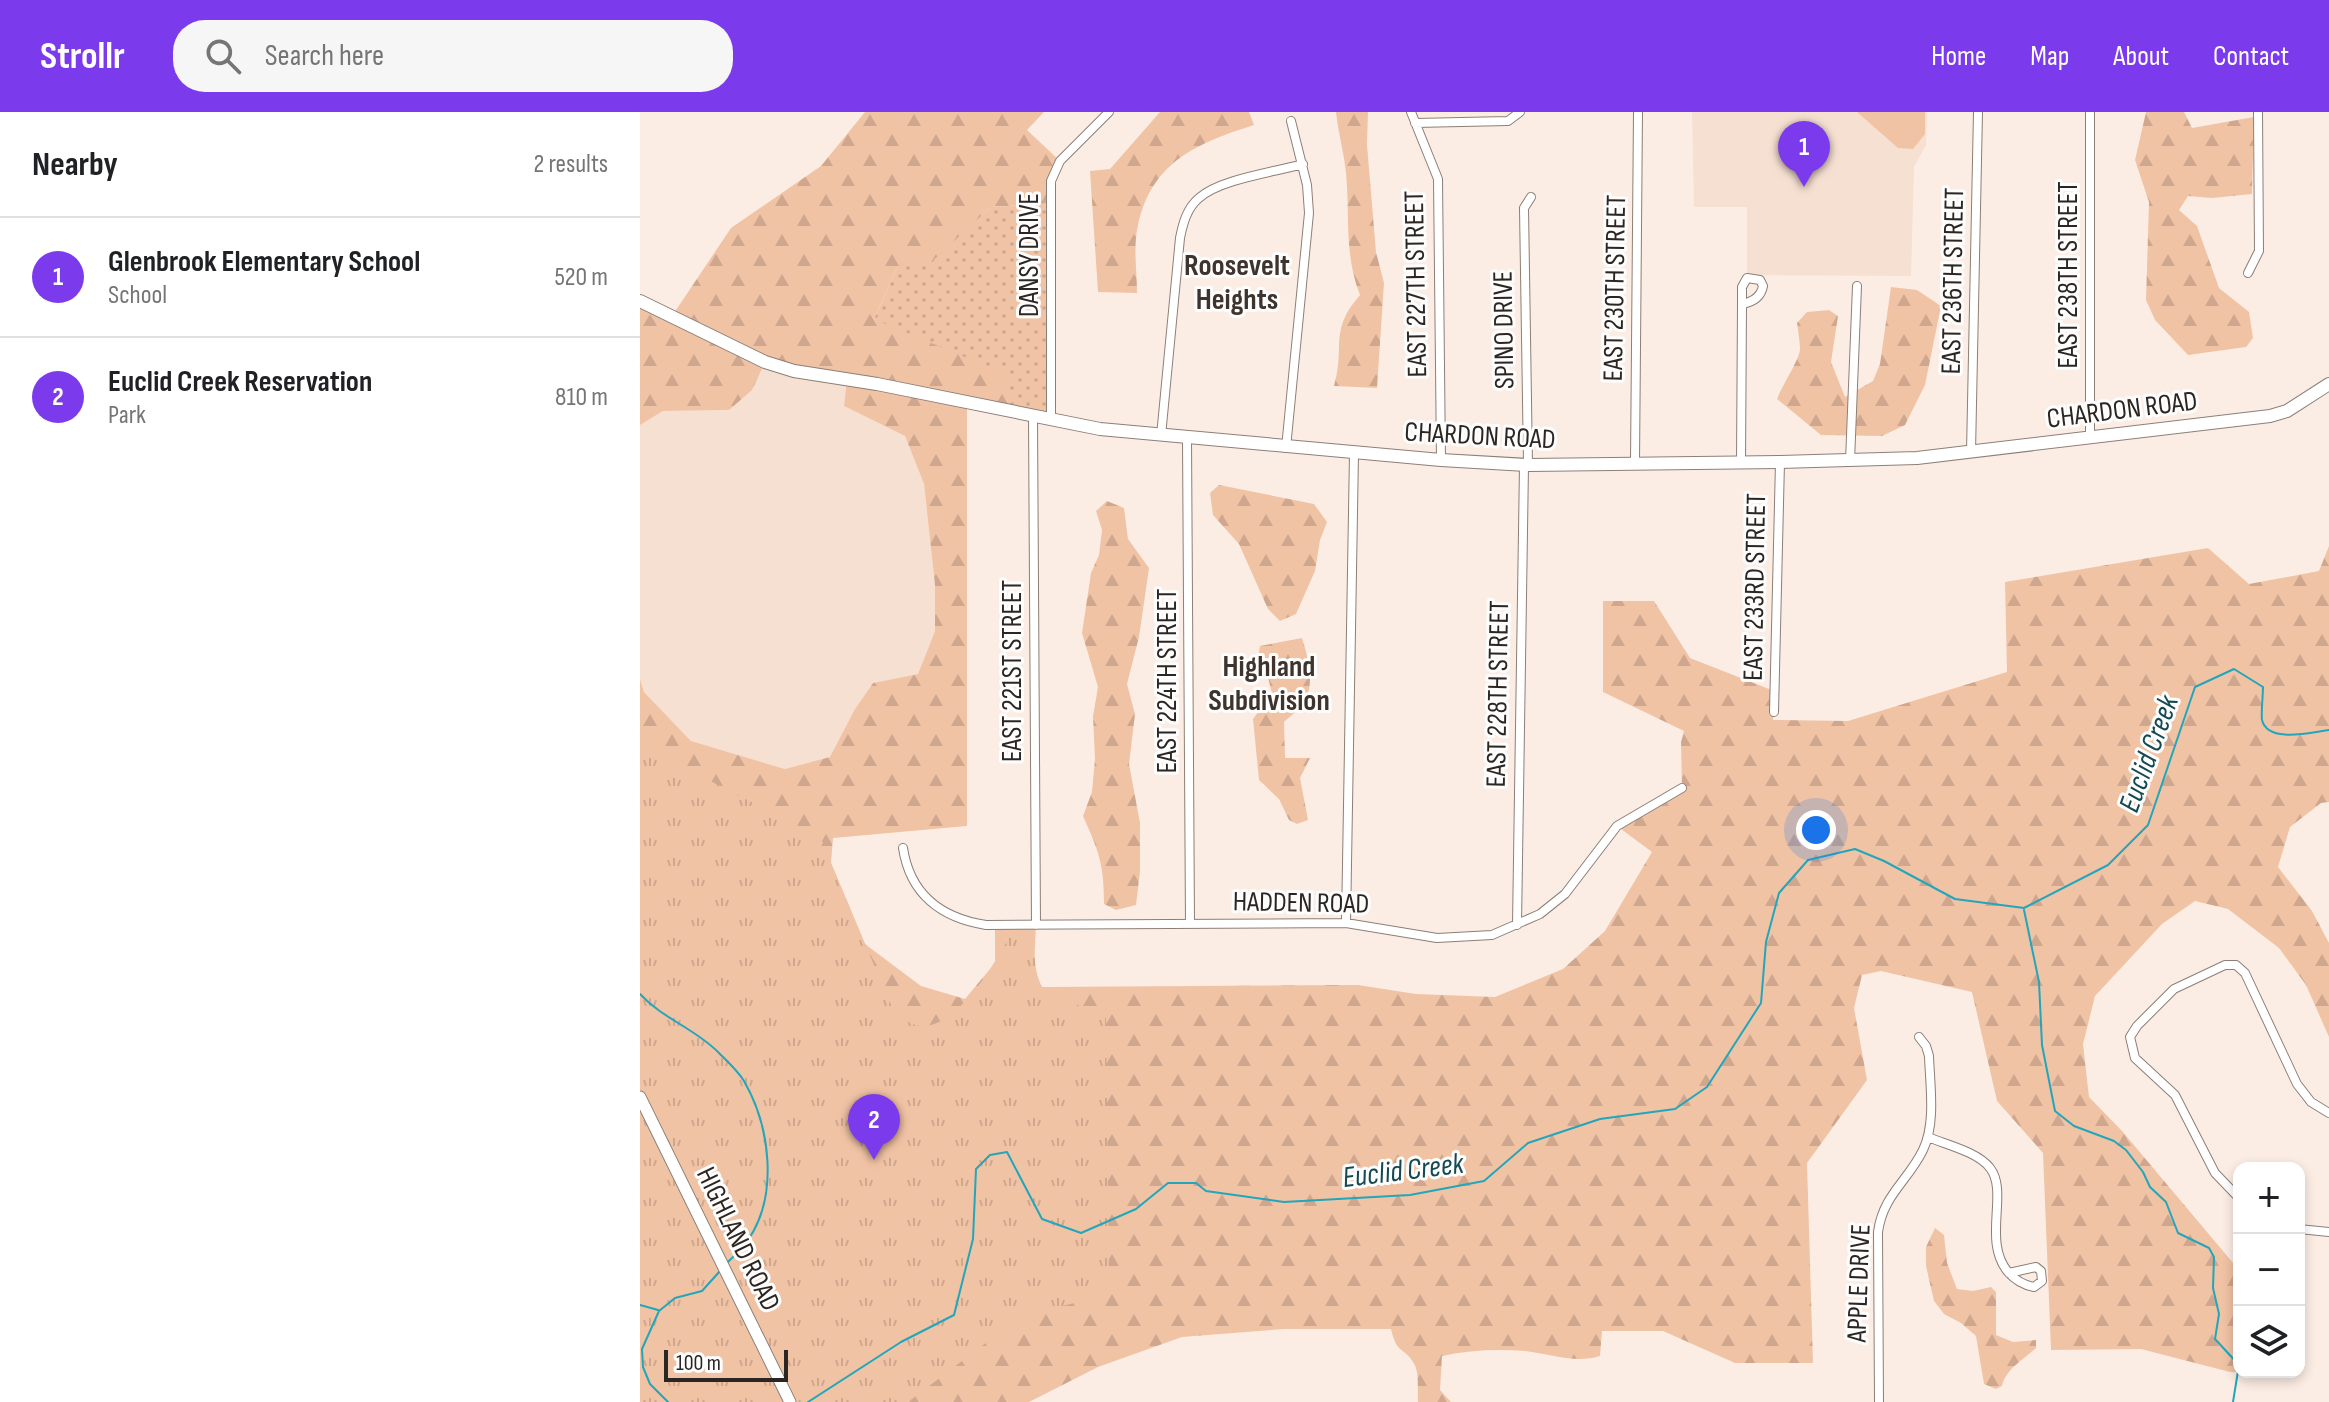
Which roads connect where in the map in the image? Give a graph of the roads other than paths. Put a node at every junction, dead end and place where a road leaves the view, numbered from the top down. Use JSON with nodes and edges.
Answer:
{"nodes":[{"id":1,"x":1109,"y":112,"type":"edge"},
{"id":2,"x":1411,"y":112,"type":"edge"},
{"id":3,"x":1520,"y":112,"type":"edge"},
{"id":4,"x":1638,"y":112,"type":"edge"},
{"id":5,"x":1978,"y":112,"type":"edge"},
{"id":6,"x":2090,"y":112,"type":"edge"},
{"id":7,"x":2258,"y":112,"type":"edge"},
{"id":8,"x":1291,"y":121,"type":"dead end"},
{"id":9,"x":1415,"y":123,"type":"junction"},
{"id":10,"x":1303,"y":164,"type":"junction"},
{"id":11,"x":1531,"y":197,"type":"dead end"},
{"id":12,"x":2248,"y":273,"type":"dead end"},
{"id":13,"x":1857,"y":286,"type":"dead end"},
{"id":14,"x":640,"y":301,"type":"edge"},
{"id":15,"x":1742,"y":304,"type":"dead end"},
{"id":16,"x":2329,"y":384,"type":"edge"},
{"id":17,"x":1033,"y":416,"type":"junction"},
{"id":18,"x":1051,"y":420,"type":"junction"},
{"id":19,"x":1161,"y":436,"type":"junction"},
{"id":20,"x":2090,"y":438,"type":"junction"},
{"id":21,"x":1187,"y":439,"type":"junction"},
{"id":22,"x":1286,"y":448,"type":"junction"},
{"id":23,"x":1971,"y":452,"type":"junction"},
{"id":24,"x":1354,"y":453,"type":"junction"},
{"id":25,"x":1441,"y":460,"type":"junction"},
{"id":26,"x":1850,"y":461,"type":"junction"},
{"id":27,"x":1780,"y":462,"type":"junction"},
{"id":28,"x":1635,"y":463,"type":"junction"},
{"id":29,"x":1741,"y":463,"type":"junction"},
{"id":30,"x":1526,"y":465,"type":"junction"},
{"id":31,"x":1774,"y":712,"type":"dead end"},
{"id":32,"x":1682,"y":788,"type":"dead end"},
{"id":33,"x":903,"y":848,"type":"dead end"},
{"id":34,"x":1346,"y":923,"type":"junction"},
{"id":35,"x":1190,"y":924,"type":"junction"},
{"id":36,"x":1036,"y":925,"type":"junction"},
{"id":37,"x":1517,"y":925,"type":"junction"},
{"id":38,"x":1919,"y":1037,"type":"dead end"},
{"id":39,"x":640,"y":1097,"type":"edge"},
{"id":40,"x":2329,"y":1113,"type":"edge"},
{"id":41,"x":1928,"y":1137,"type":"junction"},
{"id":42,"x":2233,"y":1192,"type":"edge"},
{"id":43,"x":2305,"y":1230,"type":"edge"},
{"id":44,"x":2326,"y":1232,"type":"edge"},
{"id":45,"x":2009,"y":1273,"type":"dead end"},
{"id":46,"x":790,"y":1402,"type":"edge"},
{"id":47,"x":1879,"y":1402,"type":"edge"}],
"edges":[{"from":1,"to":18,"type":"street","name":"DANSY DRIVE"},
{"from":2,"to":9,"type":"street","name":"EAST 227TH STREET"},
{"from":3,"to":9,"type":"street"},
{"from":4,"to":28,"type":"street","name":"EAST 230TH STREET"},
{"from":5,"to":23,"type":"street","name":"EAST 236TH STREET"},
{"from":6,"to":20,"type":"street","name":"EAST 238TH STREET"},
{"from":7,"to":12,"type":"street"},
{"from":8,"to":10,"type":"street"},
{"from":9,"to":25,"type":"street","name":"EAST 227TH STREET"},
{"from":10,"to":19,"type":"street"},
{"from":10,"to":22,"type":"street"},
{"from":11,"to":30,"type":"street","name":"SPINO DRIVE"},
{"from":13,"to":26,"type":"street"},
{"from":14,"to":17,"type":"main road","name":"CHARDON ROAD"},
{"from":15,"to":29,"type":"street"},
{"from":16,"to":20,"type":"main road","name":"CHARDON ROAD"},
{"from":17,"to":18,"type":"main road","name":"CHARDON ROAD"},
{"from":17,"to":36,"type":"street","name":"EAST 221ST STREET"},
{"from":18,"to":19,"type":"main road","name":"CHARDON ROAD"},
{"from":19,"to":21,"type":"main road","name":"CHARDON ROAD"},
{"from":20,"to":23,"type":"main road","name":"CHARDON ROAD"},
{"from":21,"to":22,"type":"main road","name":"CHARDON ROAD"},
{"from":21,"to":35,"type":"street","name":"EAST 224TH STREET"},
{"from":22,"to":24,"type":"main road","name":"CHARDON ROAD"},
{"from":23,"to":26,"type":"main road","name":"CHARDON ROAD"},
{"from":24,"to":25,"type":"main road","name":"CHARDON ROAD"},
{"from":24,"to":34,"type":"street"},
{"from":25,"to":30,"type":"main road","name":"CHARDON ROAD"},
{"from":26,"to":27,"type":"main road","name":"CHARDON ROAD"},
{"from":27,"to":29,"type":"main road","name":"CHARDON ROAD"},
{"from":27,"to":31,"type":"street","name":"EAST 233RD STREET"},
{"from":28,"to":29,"type":"main road","name":"CHARDON ROAD"},
{"from":28,"to":30,"type":"main road","name":"CHARDON ROAD"},
{"from":30,"to":37,"type":"street","name":"EAST 228TH STREET"},
{"from":32,"to":37,"type":"street","name":"HADDEN ROAD"},
{"from":33,"to":36,"type":"street","name":"HADDEN ROAD"},
{"from":34,"to":35,"type":"street","name":"HADDEN ROAD"},
{"from":34,"to":37,"type":"street","name":"HADDEN ROAD"},
{"from":35,"to":36,"type":"street","name":"HADDEN ROAD"},
{"from":38,"to":41,"type":"street","name":"APPLE DRIVE"},
{"from":39,"to":46,"type":"street","name":"HIGHLAND ROAD"},
{"from":40,"to":42,"type":"street"},
{"from":41,"to":45,"type":"street"},
{"from":41,"to":47,"type":"street","name":"APPLE DRIVE"},
{"from":43,"to":44,"type":"street"}]}
